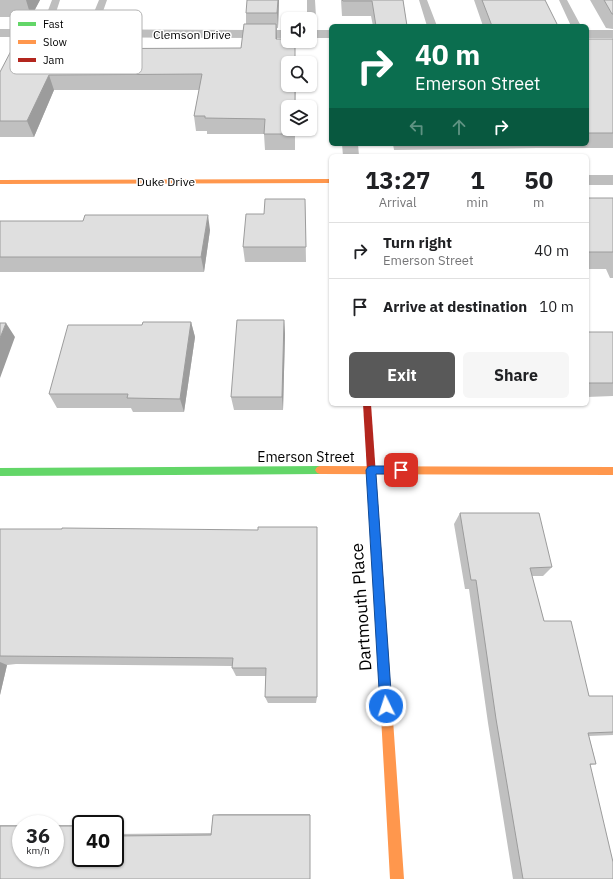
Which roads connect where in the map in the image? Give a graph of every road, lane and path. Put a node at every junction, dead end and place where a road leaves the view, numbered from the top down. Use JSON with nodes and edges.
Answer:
{"nodes":[{"id":1,"x":56,"y":0,"type":"edge"},
{"id":2,"x":103,"y":0,"type":"edge"},
{"id":3,"x":311,"y":0,"type":"edge"},
{"id":4,"x":423,"y":0,"type":"edge"},
{"id":5,"x":563,"y":0,"type":"edge"},
{"id":6,"x":52,"y":10,"type":"edge"},
{"id":7,"x":99,"y":10,"type":"edge"},
{"id":8,"x":311,"y":12,"type":"edge"},
{"id":9,"x":431,"y":24,"type":"edge"},
{"id":10,"x":575,"y":24,"type":"edge"},
{"id":11,"x":142,"y":34,"type":"edge"},
{"id":12,"x":281,"y":34,"type":"edge"},
{"id":13,"x":317,"y":34,"type":"edge"},
{"id":14,"x":329,"y":34,"type":"edge"},
{"id":15,"x":589,"y":34,"type":"edge"},
{"id":16,"x":613,"y":34,"type":"edge"},
{"id":17,"x":589,"y":180,"type":"edge"},
{"id":18,"x":613,"y":180,"type":"edge"},
{"id":19,"x":329,"y":181,"type":"edge"},
{"id":20,"x":0,"y":182,"type":"edge"},
{"id":21,"x":367,"y":406,"type":"edge"},
{"id":22,"x":371,"y":470,"type":"junction"},
{"id":23,"x":613,"y":471,"type":"edge"},
{"id":24,"x":0,"y":472,"type":"edge"},
{"id":25,"x":397,"y":879,"type":"edge"}],
"edges":[{"from":1,"to":6,"type":"lane"},
{"from":2,"to":7,"type":"lane"},
{"from":3,"to":8,"type":"lane"},
{"from":4,"to":9,"type":"lane"},
{"from":5,"to":10,"type":"lane"},
{"from":11,"to":12,"type":"street","name":"Clemson Drive"},
{"from":13,"to":14,"type":"street"},
{"from":15,"to":16,"type":"street"},
{"from":17,"to":18,"type":"street"},
{"from":19,"to":20,"type":"street","name":"Duke Drive"},
{"from":21,"to":22,"type":"street","name":"Dartmouth Place"},
{"from":22,"to":23,"type":"street","name":"Emerson Street"},
{"from":22,"to":24,"type":"street","name":"Emerson Street"},
{"from":22,"to":25,"type":"street","name":"Dartmouth Place"}]}
